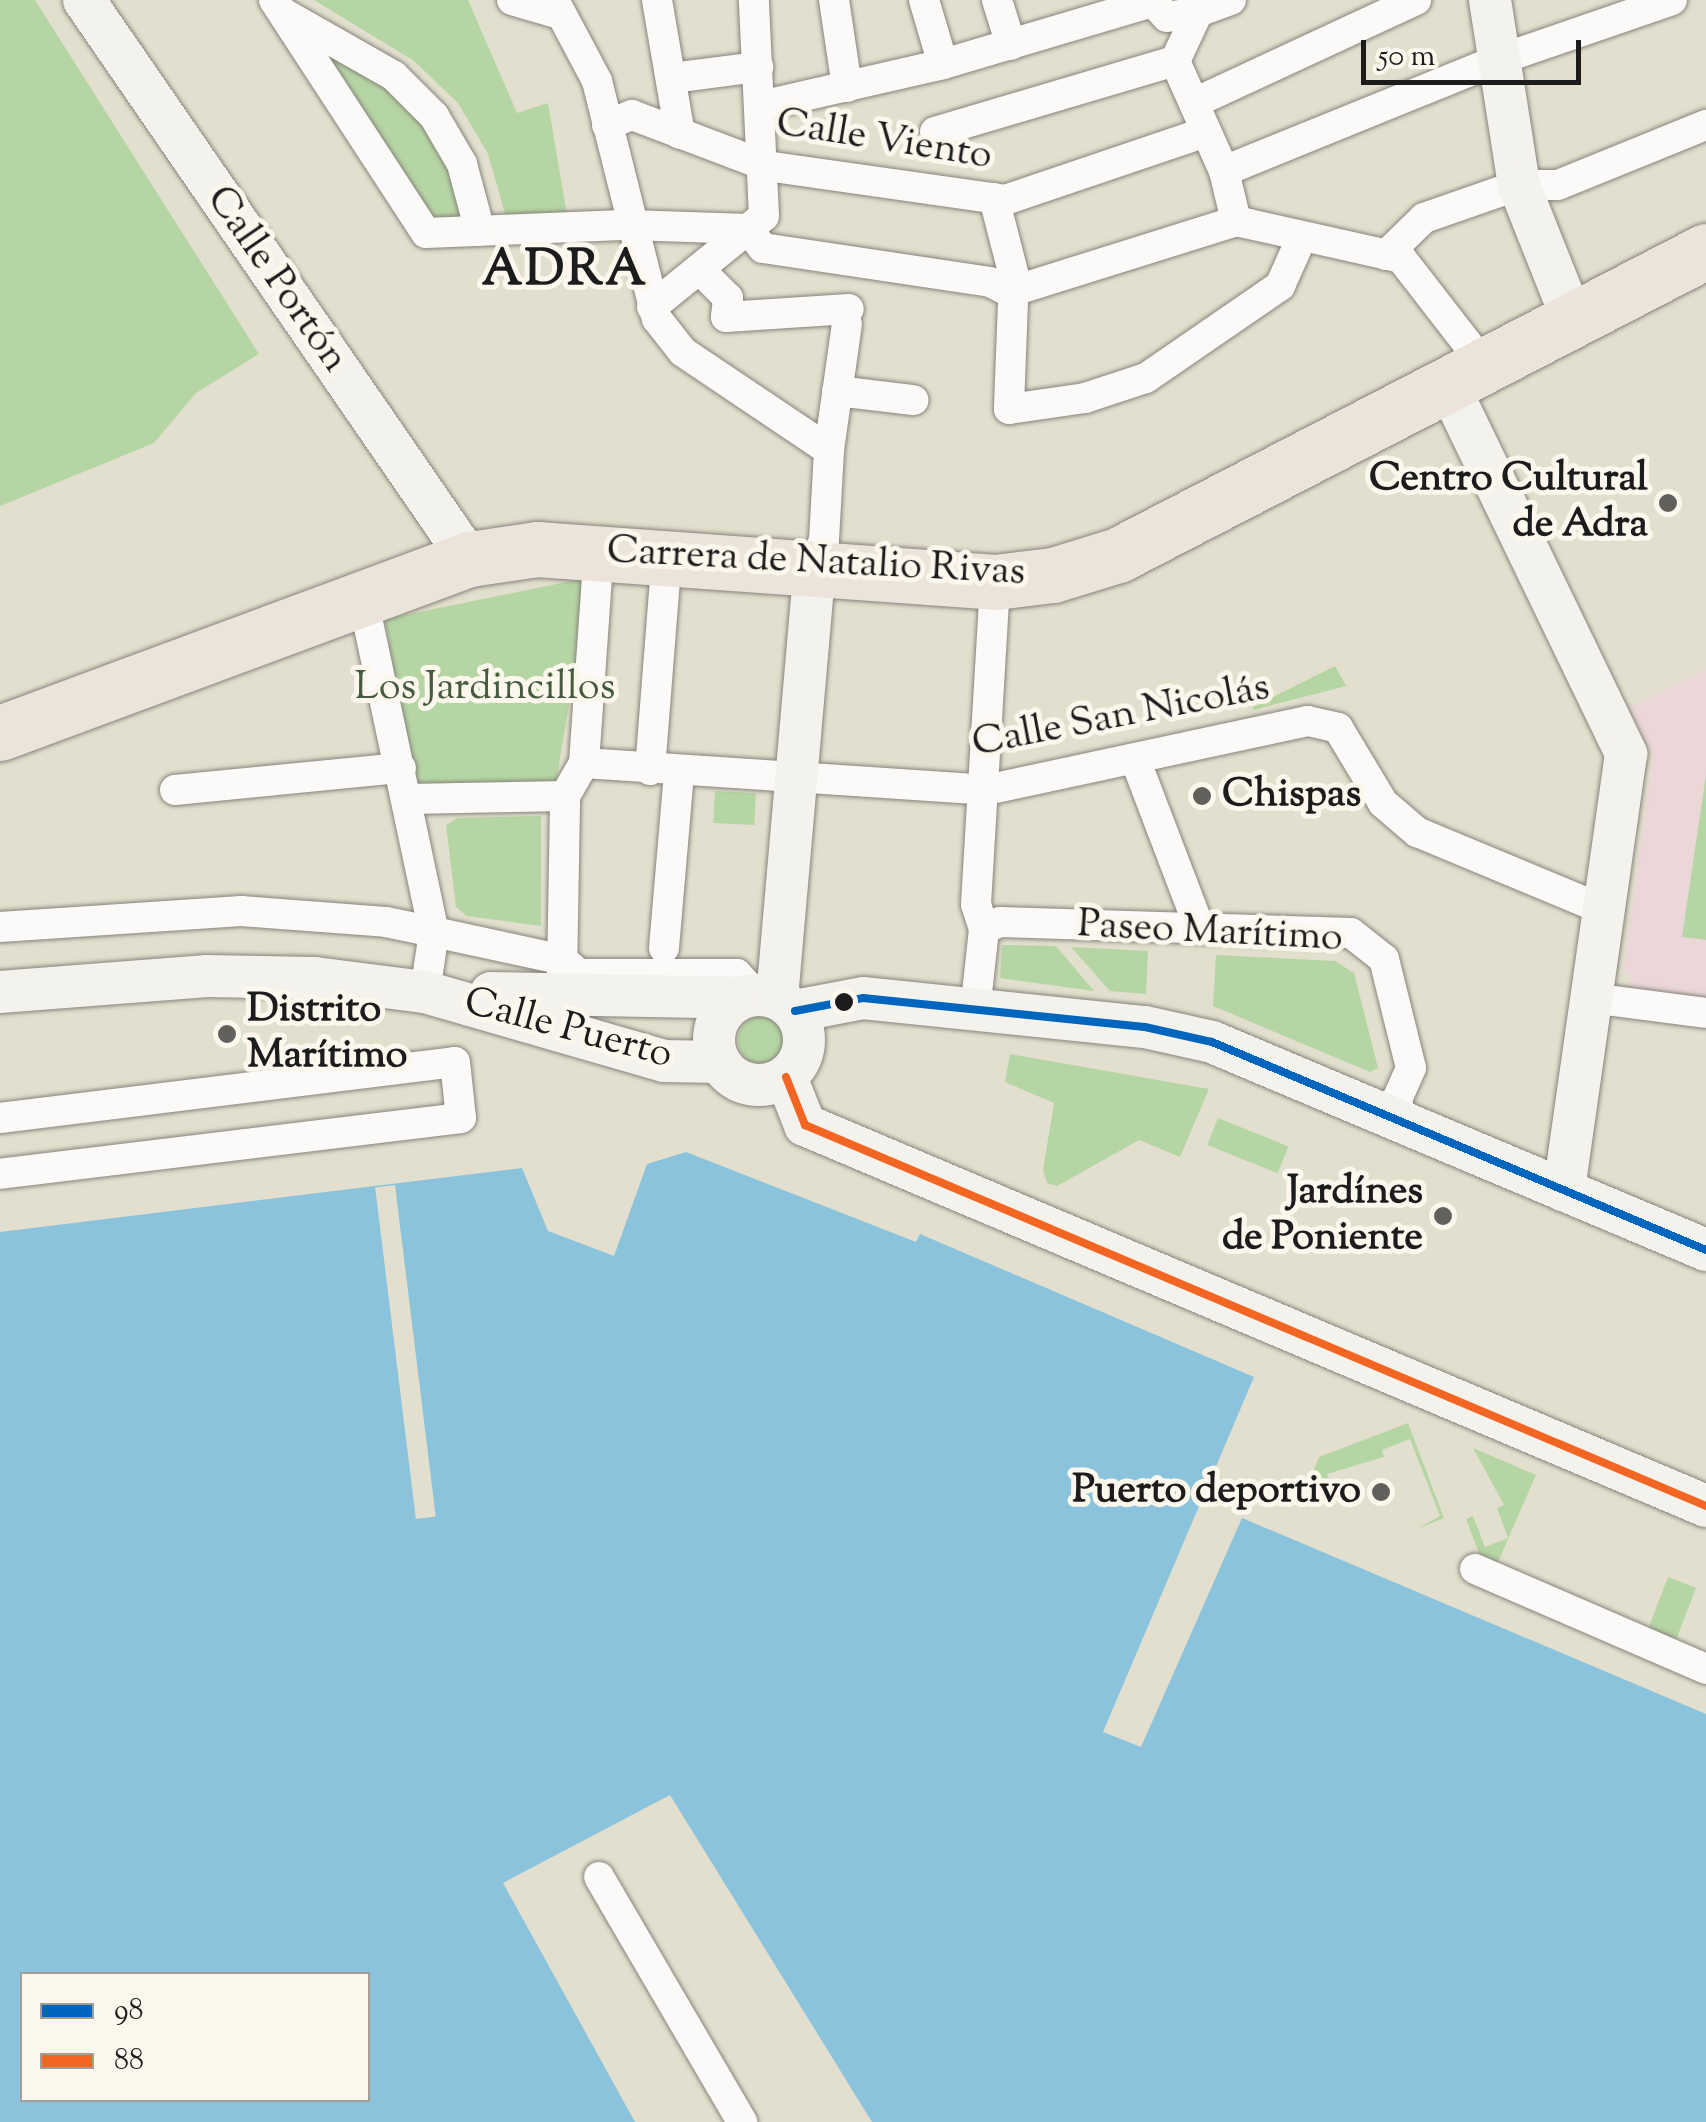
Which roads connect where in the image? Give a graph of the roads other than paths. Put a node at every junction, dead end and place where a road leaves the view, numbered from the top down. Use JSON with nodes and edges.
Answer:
{"nodes":[{"id":1,"x":84,"y":0,"type":"edge"},
{"id":2,"x":512,"y":0,"type":"edge"},
{"id":3,"x":657,"y":0,"type":"edge"},
{"id":4,"x":754,"y":0,"type":"edge"},
{"id":5,"x":834,"y":0,"type":"edge"},
{"id":6,"x":924,"y":0,"type":"edge"},
{"id":7,"x":997,"y":0,"type":"edge"},
{"id":8,"x":1231,"y":0,"type":"edge"},
{"id":9,"x":1416,"y":0,"type":"edge"},
{"id":10,"x":1490,"y":0,"type":"edge"},
{"id":11,"x":1672,"y":0,"type":"edge"},
{"id":12,"x":1152,"y":1,"type":"edge"},
{"id":13,"x":278,"y":6,"type":"edge"},
{"id":14,"x":1196,"y":6,"type":"edge"},
{"id":15,"x":557,"y":7,"type":"edge"},
{"id":16,"x":1072,"y":12,"type":"edge"},
{"id":17,"x":1011,"y":45,"type":"junction"},
{"id":18,"x":1498,"y":60,"type":"junction"},
{"id":19,"x":1176,"y":61,"type":"junction"},
{"id":20,"x":944,"y":64,"type":"junction"},
{"id":21,"x":758,"y":67,"type":"junction"},
{"id":22,"x":672,"y":78,"type":"junction"},
{"id":23,"x":847,"y":87,"type":"junction"},
{"id":24,"x":1194,"y":103,"type":"junction"},
{"id":25,"x":760,"y":106,"type":"junction"},
{"id":26,"x":607,"y":125,"type":"junction"},
{"id":27,"x":1706,"y":125,"type":"edge"},
{"id":28,"x":936,"y":132,"type":"dead end"},
{"id":29,"x":1206,"y":132,"type":"junction"},
{"id":30,"x":680,"y":134,"type":"junction"},
{"id":31,"x":766,"y":166,"type":"junction"},
{"id":32,"x":1224,"y":171,"type":"junction"},
{"id":33,"x":1519,"y":186,"type":"junction"},
{"id":34,"x":994,"y":198,"type":"junction"},
{"id":35,"x":756,"y":222,"type":"junction"},
{"id":36,"x":1236,"y":222,"type":"junction"},
{"id":37,"x":629,"y":225,"type":"junction"},
{"id":38,"x":480,"y":231,"type":"junction"},
{"id":39,"x":1301,"y":239,"type":"junction"},
{"id":40,"x":1706,"y":251,"type":"edge"},
{"id":41,"x":1386,"y":255,"type":"junction"},
{"id":42,"x":700,"y":269,"type":"junction"},
{"id":43,"x":1010,"y":292,"type":"junction"},
{"id":44,"x":652,"y":307,"type":"junction"},
{"id":45,"x":1572,"y":318,"type":"junction"},
{"id":46,"x":1466,"y":375,"type":"junction"},
{"id":47,"x":837,"y":391,"type":"junction"},
{"id":48,"x":913,"y":400,"type":"dead end"},
{"id":49,"x":829,"y":450,"type":"junction"},
{"id":50,"x":600,"y":550,"type":"junction"},
{"id":51,"x":666,"y":554,"type":"junction"},
{"id":52,"x":469,"y":559,"type":"junction"},
{"id":53,"x":815,"y":567,"type":"junction"},
{"id":54,"x":995,"y":582,"type":"junction"},
{"id":55,"x":363,"y":599,"type":"junction"},
{"id":56,"x":0,"y":733,"type":"edge"},
{"id":57,"x":1135,"y":759,"type":"junction"},
{"id":58,"x":584,"y":763,"type":"junction"},
{"id":59,"x":400,"y":768,"type":"junction"},
{"id":60,"x":664,"y":771,"type":"junction"},
{"id":61,"x":799,"y":782,"type":"junction"},
{"id":62,"x":175,"y":790,"type":"dead end"},
{"id":63,"x":986,"y":790,"type":"junction"},
{"id":64,"x":565,"y":796,"type":"junction"},
{"id":65,"x":408,"y":799,"type":"junction"},
{"id":66,"x":1604,"y":910,"type":"junction"},
{"id":67,"x":0,"y":928,"type":"edge"},
{"id":68,"x":984,"y":929,"type":"junction"},
{"id":69,"x":1200,"y":929,"type":"junction"},
{"id":70,"x":434,"y":932,"type":"junction"},
{"id":71,"x":664,"y":948,"type":"dead end"},
{"id":72,"x":562,"y":977,"type":"junction"},
{"id":73,"x":0,"y":992,"type":"edge"},
{"id":74,"x":425,"y":992,"type":"junction"},
{"id":75,"x":1591,"y":998,"type":"junction"},
{"id":76,"x":767,"y":1001,"type":"junction"},
{"id":77,"x":974,"y":1011,"type":"junction"},
{"id":78,"x":1706,"y":1013,"type":"edge"},
{"id":79,"x":719,"y":1062,"type":"junction"},
{"id":80,"x":786,"y":1078,"type":"junction"},
{"id":81,"x":0,"y":1118,"type":"edge"},
{"id":82,"x":1400,"y":1120,"type":"junction"},
{"id":83,"x":0,"y":1174,"type":"edge"},
{"id":84,"x":1564,"y":1190,"type":"junction"},
{"id":85,"x":1706,"y":1250,"type":"edge"},
{"id":86,"x":1706,"y":1506,"type":"edge"},
{"id":87,"x":1475,"y":1569,"type":"dead end"},
{"id":88,"x":1706,"y":1669,"type":"edge"},
{"id":89,"x":599,"y":1877,"type":"dead end"},
{"id":90,"x":742,"y":2122,"type":"edge"}],
"edges":[{"from":1,"to":52,"type":"street","name":"Calle Portón"},
{"from":2,"to":15,"type":"street"},
{"from":3,"to":22,"type":"street"},
{"from":4,"to":21,"type":"street"},
{"from":5,"to":23,"type":"street"},
{"from":6,"to":20,"type":"street"},
{"from":7,"to":17,"type":"street"},
{"from":8,"to":14,"type":"street"},
{"from":9,"to":24,"type":"street"},
{"from":10,"to":18,"type":"street"},
{"from":11,"to":18,"type":"street"},
{"from":12,"to":14,"type":"street"},
{"from":12,"to":16,"type":"street"},
{"from":13,"to":38,"type":"street"},
{"from":13,"to":38,"type":"street"},
{"from":14,"to":19,"type":"street"},
{"from":15,"to":26,"type":"street"},
{"from":16,"to":17,"type":"street"},
{"from":17,"to":20,"type":"street"},
{"from":18,"to":32,"type":"street"},
{"from":18,"to":33,"type":"street"},
{"from":19,"to":24,"type":"street"},
{"from":19,"to":28,"type":"street"},
{"from":20,"to":23,"type":"street"},
{"from":21,"to":22,"type":"street"},
{"from":21,"to":25,"type":"street"},
{"from":22,"to":30,"type":"street"},
{"from":23,"to":25,"type":"street"},
{"from":24,"to":29,"type":"street"},
{"from":25,"to":31,"type":"street"},
{"from":26,"to":30,"type":"street","name":"Calle Viento"},
{"from":26,"to":37,"type":"street"},
{"from":27,"to":33,"type":"street"},
{"from":29,"to":32,"type":"street"},
{"from":29,"to":34,"type":"street","name":"Calle Viento"},
{"from":30,"to":31,"type":"street","name":"Calle Viento"},
{"from":31,"to":34,"type":"street","name":"Calle Viento"},
{"from":31,"to":35,"type":"street"},
{"from":32,"to":36,"type":"street"},
{"from":33,"to":41,"type":"street"},
{"from":33,"to":45,"type":"street"},
{"from":34,"to":43,"type":"street"},
{"from":35,"to":37,"type":"street"},
{"from":35,"to":42,"type":"street"},
{"from":35,"to":43,"type":"street"},
{"from":36,"to":39,"type":"street"},
{"from":36,"to":43,"type":"street"},
{"from":37,"to":38,"type":"street"},
{"from":37,"to":44,"type":"street"},
{"from":39,"to":41,"type":"street"},
{"from":39,"to":43,"type":"street"},
{"from":40,"to":45,"type":"highway","name":"Carrera de Natalio Rivas"},
{"from":41,"to":46,"type":"street"},
{"from":42,"to":44,"type":"street"},
{"from":42,"to":47,"type":"street"},
{"from":44,"to":49,"type":"street"},
{"from":45,"to":46,"type":"highway","name":"Carrera de Natalio Rivas"},
{"from":46,"to":54,"type":"highway","name":"Carrera de Natalio Rivas"},
{"from":46,"to":66,"type":"street"},
{"from":47,"to":48,"type":"street"},
{"from":47,"to":49,"type":"street"},
{"from":49,"to":53,"type":"street"},
{"from":50,"to":51,"type":"highway","name":"Carrera de Natalio Rivas"},
{"from":50,"to":52,"type":"highway","name":"Carrera de Natalio Rivas"},
{"from":50,"to":58,"type":"street"},
{"from":51,"to":53,"type":"highway","name":"Carrera de Natalio Rivas"},
{"from":51,"to":60,"type":"street"},
{"from":52,"to":55,"type":"highway","name":"Carrera de Natalio Rivas"},
{"from":53,"to":54,"type":"highway","name":"Carrera de Natalio Rivas"},
{"from":53,"to":61,"type":"street"},
{"from":54,"to":63,"type":"street"},
{"from":55,"to":56,"type":"highway","name":"Carrera de Natalio Rivas"},
{"from":55,"to":59,"type":"street"},
{"from":57,"to":63,"type":"street","name":"Calle San Nicolás"},
{"from":57,"to":66,"type":"street","name":"Calle San Nicolás"},
{"from":57,"to":69,"type":"street"},
{"from":58,"to":60,"type":"street","name":"Calle San Nicolás"},
{"from":58,"to":64,"type":"street"},
{"from":59,"to":62,"type":"street"},
{"from":59,"to":65,"type":"street"},
{"from":60,"to":61,"type":"street","name":"Calle San Nicolás"},
{"from":60,"to":71,"type":"street"},
{"from":61,"to":63,"type":"street","name":"Calle San Nicolás"},
{"from":61,"to":76,"type":"street"},
{"from":63,"to":68,"type":"street"},
{"from":64,"to":65,"type":"street"},
{"from":64,"to":72,"type":"street"},
{"from":65,"to":70,"type":"street"},
{"from":66,"to":75,"type":"street"},
{"from":67,"to":70,"type":"street"},
{"from":68,"to":69,"type":"street","name":"Paseo Marítimo"},
{"from":68,"to":77,"type":"street"},
{"from":69,"to":82,"type":"street","name":"Paseo Marítimo"},
{"from":70,"to":72,"type":"street"},
{"from":70,"to":74,"type":"street"},
{"from":72,"to":74,"type":"street"},
{"from":72,"to":76,"type":"street"},
{"from":73,"to":74,"type":"street","name":"Calle Puerto"},
{"from":74,"to":79,"type":"street","name":"Calle Puerto"},
{"from":75,"to":78,"type":"street"},
{"from":75,"to":84,"type":"street"},
{"from":76,"to":77,"type":"street"},
{"from":76,"to":79,"type":"street"},
{"from":76,"to":80,"type":"street"},
{"from":77,"to":82,"type":"street"},
{"from":79,"to":80,"type":"street"},
{"from":80,"to":86,"type":"street"},
{"from":81,"to":83,"type":"street"},
{"from":82,"to":84,"type":"street"},
{"from":84,"to":85,"type":"street"},
{"from":87,"to":88,"type":"street"},
{"from":89,"to":90,"type":"street"}]}
